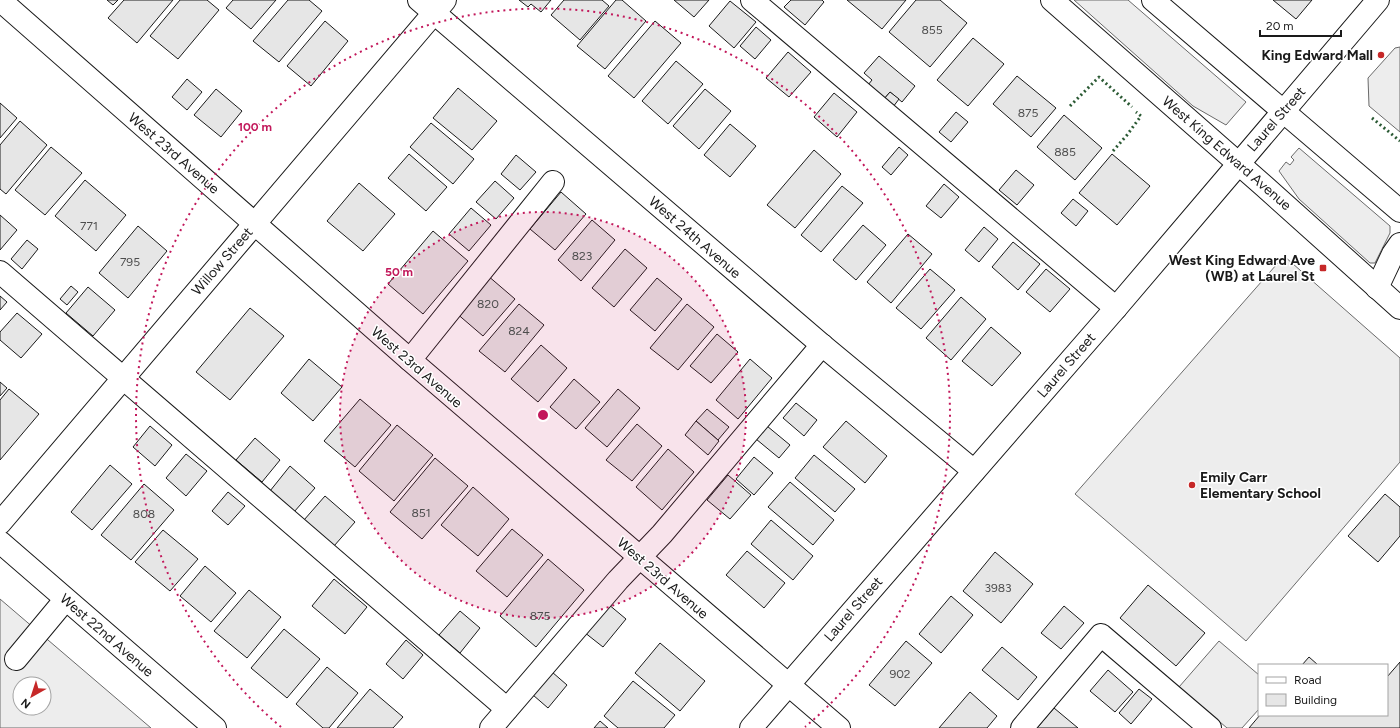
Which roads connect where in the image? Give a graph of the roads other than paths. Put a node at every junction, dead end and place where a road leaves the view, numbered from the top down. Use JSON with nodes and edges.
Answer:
{"nodes":[{"id":1,"x":0,"y":0,"type":"edge"},
{"id":2,"x":752,"y":0,"type":"edge"},
{"id":3,"x":1052,"y":0,"type":"edge"},
{"id":4,"x":1153,"y":0,"type":"edge"},
{"id":5,"x":1378,"y":0,"type":"edge"},
{"id":6,"x":433,"y":4,"type":"edge"},
{"id":7,"x":1283,"y":112,"type":"junction"},
{"id":8,"x":1238,"y":163,"type":"junction"},
{"id":9,"x":553,"y":182,"type":"dead end"},
{"id":10,"x":1400,"y":211,"type":"edge"},
{"id":11,"x":254,"y":224,"type":"junction"},
{"id":12,"x":1400,"y":244,"type":"edge"},
{"id":13,"x":0,"y":272,"type":"edge"},
{"id":14,"x":1377,"y":288,"type":"junction"},
{"id":15,"x":1116,"y":308,"type":"junction"},
{"id":16,"x":1400,"y":308,"type":"edge"},
{"id":17,"x":822,"y":345,"type":"junction"},
{"id":18,"x":410,"y":360,"type":"junction"},
{"id":19,"x":123,"y":378,"type":"junction"},
{"id":20,"x":974,"y":472,"type":"junction"},
{"id":21,"x":0,"y":523,"type":"edge"},
{"id":22,"x":0,"y":542,"type":"edge"},
{"id":23,"x":639,"y":558,"type":"junction"},
{"id":24,"x":65,"y":600,"type":"junction"},
{"id":25,"x":16,"y":659,"type":"dead end"},
{"id":26,"x":788,"y":685,"type":"junction"},
{"id":27,"x":507,"y":709,"type":"junction"},
{"id":28,"x":215,"y":728,"type":"edge"},
{"id":29,"x":491,"y":728,"type":"edge"},
{"id":30,"x":752,"y":728,"type":"edge"},
{"id":31,"x":839,"y":728,"type":"edge"},
{"id":32,"x":1022,"y":728,"type":"edge"},
{"id":33,"x":1210,"y":728,"type":"edge"}],
"edges":[{"from":1,"to":11,"type":"street","name":"West 23rd Avenue"},
{"from":2,"to":15,"type":"street"},
{"from":3,"to":8,"type":"street","name":"West King Edward Avenue"},
{"from":4,"to":7,"type":"street"},
{"from":5,"to":7,"type":"street","name":"Laurel Street"},
{"from":6,"to":11,"type":"street","name":"Willow Street"},
{"from":6,"to":17,"type":"street","name":"West 24th Avenue"},
{"from":7,"to":8,"type":"street","name":"Laurel Street"},
{"from":7,"to":10,"type":"street"},
{"from":8,"to":14,"type":"street","name":"West King Edward Avenue"},
{"from":8,"to":15,"type":"street","name":"Laurel Street"},
{"from":9,"to":18,"type":"street"},
{"from":11,"to":18,"type":"street","name":"West 23rd Avenue"},
{"from":11,"to":19,"type":"street","name":"Willow Street"},
{"from":12,"to":14,"type":"street"},
{"from":13,"to":19,"type":"street"},
{"from":14,"to":16,"type":"street","name":"West King Edward Avenue"},
{"from":15,"to":20,"type":"street","name":"Laurel Street"},
{"from":17,"to":20,"type":"street","name":"West 24th Avenue"},
{"from":17,"to":23,"type":"street"},
{"from":18,"to":23,"type":"street","name":"West 23rd Avenue"},
{"from":19,"to":21,"type":"street","name":"Willow Street"},
{"from":19,"to":27,"type":"street"},
{"from":20,"to":26,"type":"street","name":"Laurel Street"},
{"from":22,"to":24,"type":"street","name":"West 22nd Avenue"},
{"from":23,"to":26,"type":"street","name":"West 23rd Avenue"},
{"from":23,"to":27,"type":"street"},
{"from":24,"to":25,"type":"street"},
{"from":24,"to":28,"type":"street","name":"West 22nd Avenue"},
{"from":26,"to":30,"type":"street","name":"Laurel Street"},
{"from":26,"to":31,"type":"street","name":"West 23rd Avenue"},
{"from":27,"to":29,"type":"street"},
{"from":32,"to":33,"type":"street"}]}
